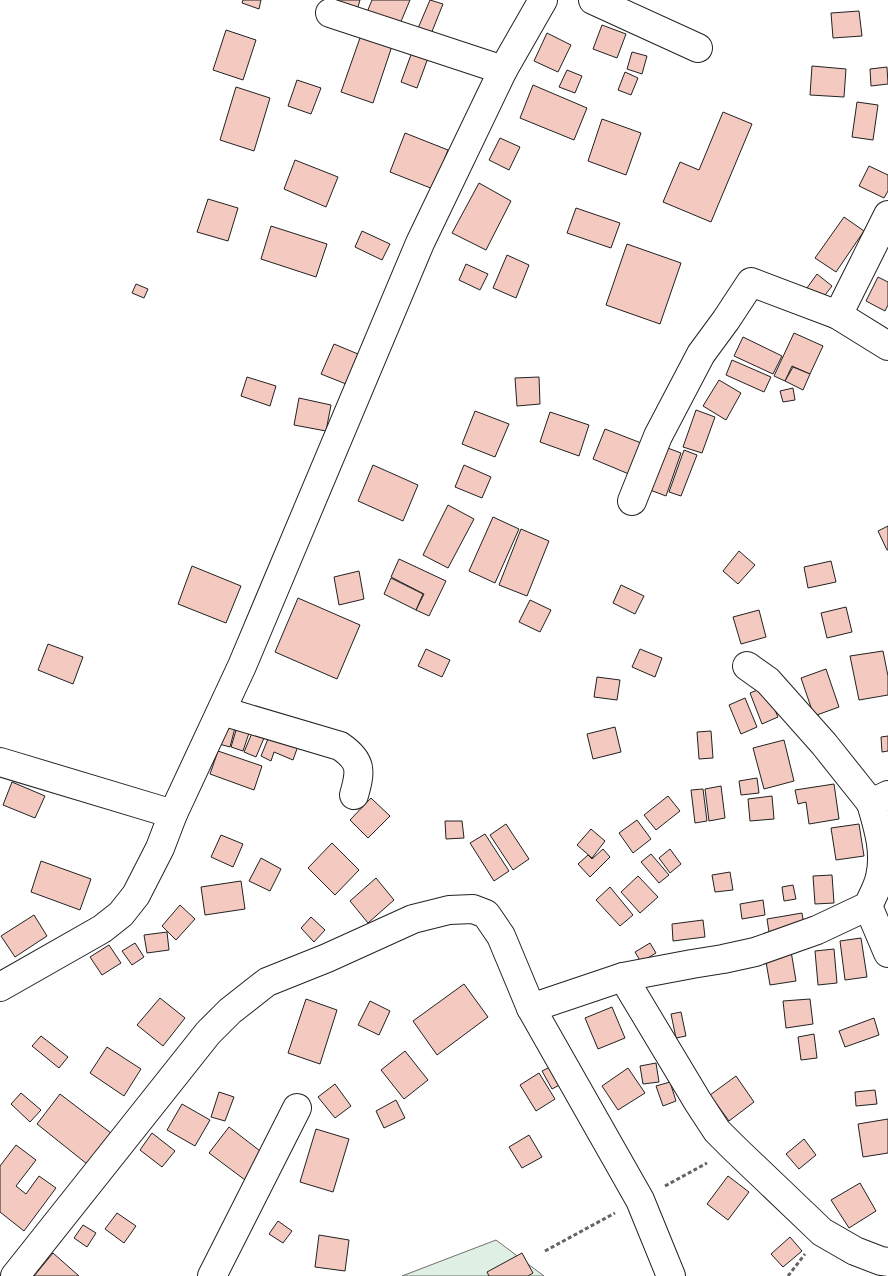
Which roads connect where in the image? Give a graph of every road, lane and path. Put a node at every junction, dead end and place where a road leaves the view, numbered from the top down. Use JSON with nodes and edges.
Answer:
{"nodes":[{"id":1,"x":542,"y":0,"type":"edge"},
{"id":2,"x":593,"y":0,"type":"edge"},
{"id":3,"x":330,"y":13,"type":"dead end"},
{"id":4,"x":698,"y":48,"type":"dead end"},
{"id":5,"x":503,"y":70,"type":"junction"},
{"id":6,"x":888,"y":215,"type":"edge"},
{"id":7,"x":838,"y":315,"type":"junction"},
{"id":8,"x":888,"y":346,"type":"edge"},
{"id":9,"x":632,"y":501,"type":"dead end"},
{"id":10,"x":747,"y":666,"type":"dead end"},
{"id":11,"x":222,"y":711,"type":"junction"},
{"id":12,"x":0,"y":762,"type":"edge"},
{"id":13,"x":354,"y":795,"type":"dead end"},
{"id":14,"x":879,"y":799,"type":"edge"},
{"id":15,"x":173,"y":814,"type":"junction"},
{"id":16,"x":868,"y":906,"type":"junction"},
{"id":17,"x":888,"y":953,"type":"edge"},
{"id":18,"x":623,"y":977,"type":"junction"},
{"id":19,"x":4,"y":979,"type":"edge"},
{"id":20,"x":531,"y":1008,"type":"junction"},
{"id":21,"x":297,"y":1108,"type":"dead end"},
{"id":22,"x":888,"y":1262,"type":"edge"},
{"id":23,"x":14,"y":1276,"type":"edge"},
{"id":24,"x":212,"y":1276,"type":"edge"},
{"id":25,"x":671,"y":1276,"type":"edge"}],
"edges":[{"from":1,"to":5,"type":"street"},
{"from":2,"to":4,"type":"street"},
{"from":3,"to":5,"type":"street"},
{"from":5,"to":11,"type":"street"},
{"from":6,"to":7,"type":"street"},
{"from":7,"to":8,"type":"street"},
{"from":7,"to":9,"type":"street"},
{"from":10,"to":14,"type":"street"},
{"from":11,"to":13,"type":"street"},
{"from":11,"to":15,"type":"street"},
{"from":12,"to":15,"type":"street"},
{"from":14,"to":16,"type":"street"},
{"from":15,"to":19,"type":"street"},
{"from":16,"to":17,"type":"street"},
{"from":16,"to":18,"type":"street"},
{"from":18,"to":20,"type":"street"},
{"from":18,"to":22,"type":"street"},
{"from":20,"to":23,"type":"street"},
{"from":20,"to":25,"type":"street"},
{"from":21,"to":24,"type":"street"}]}
